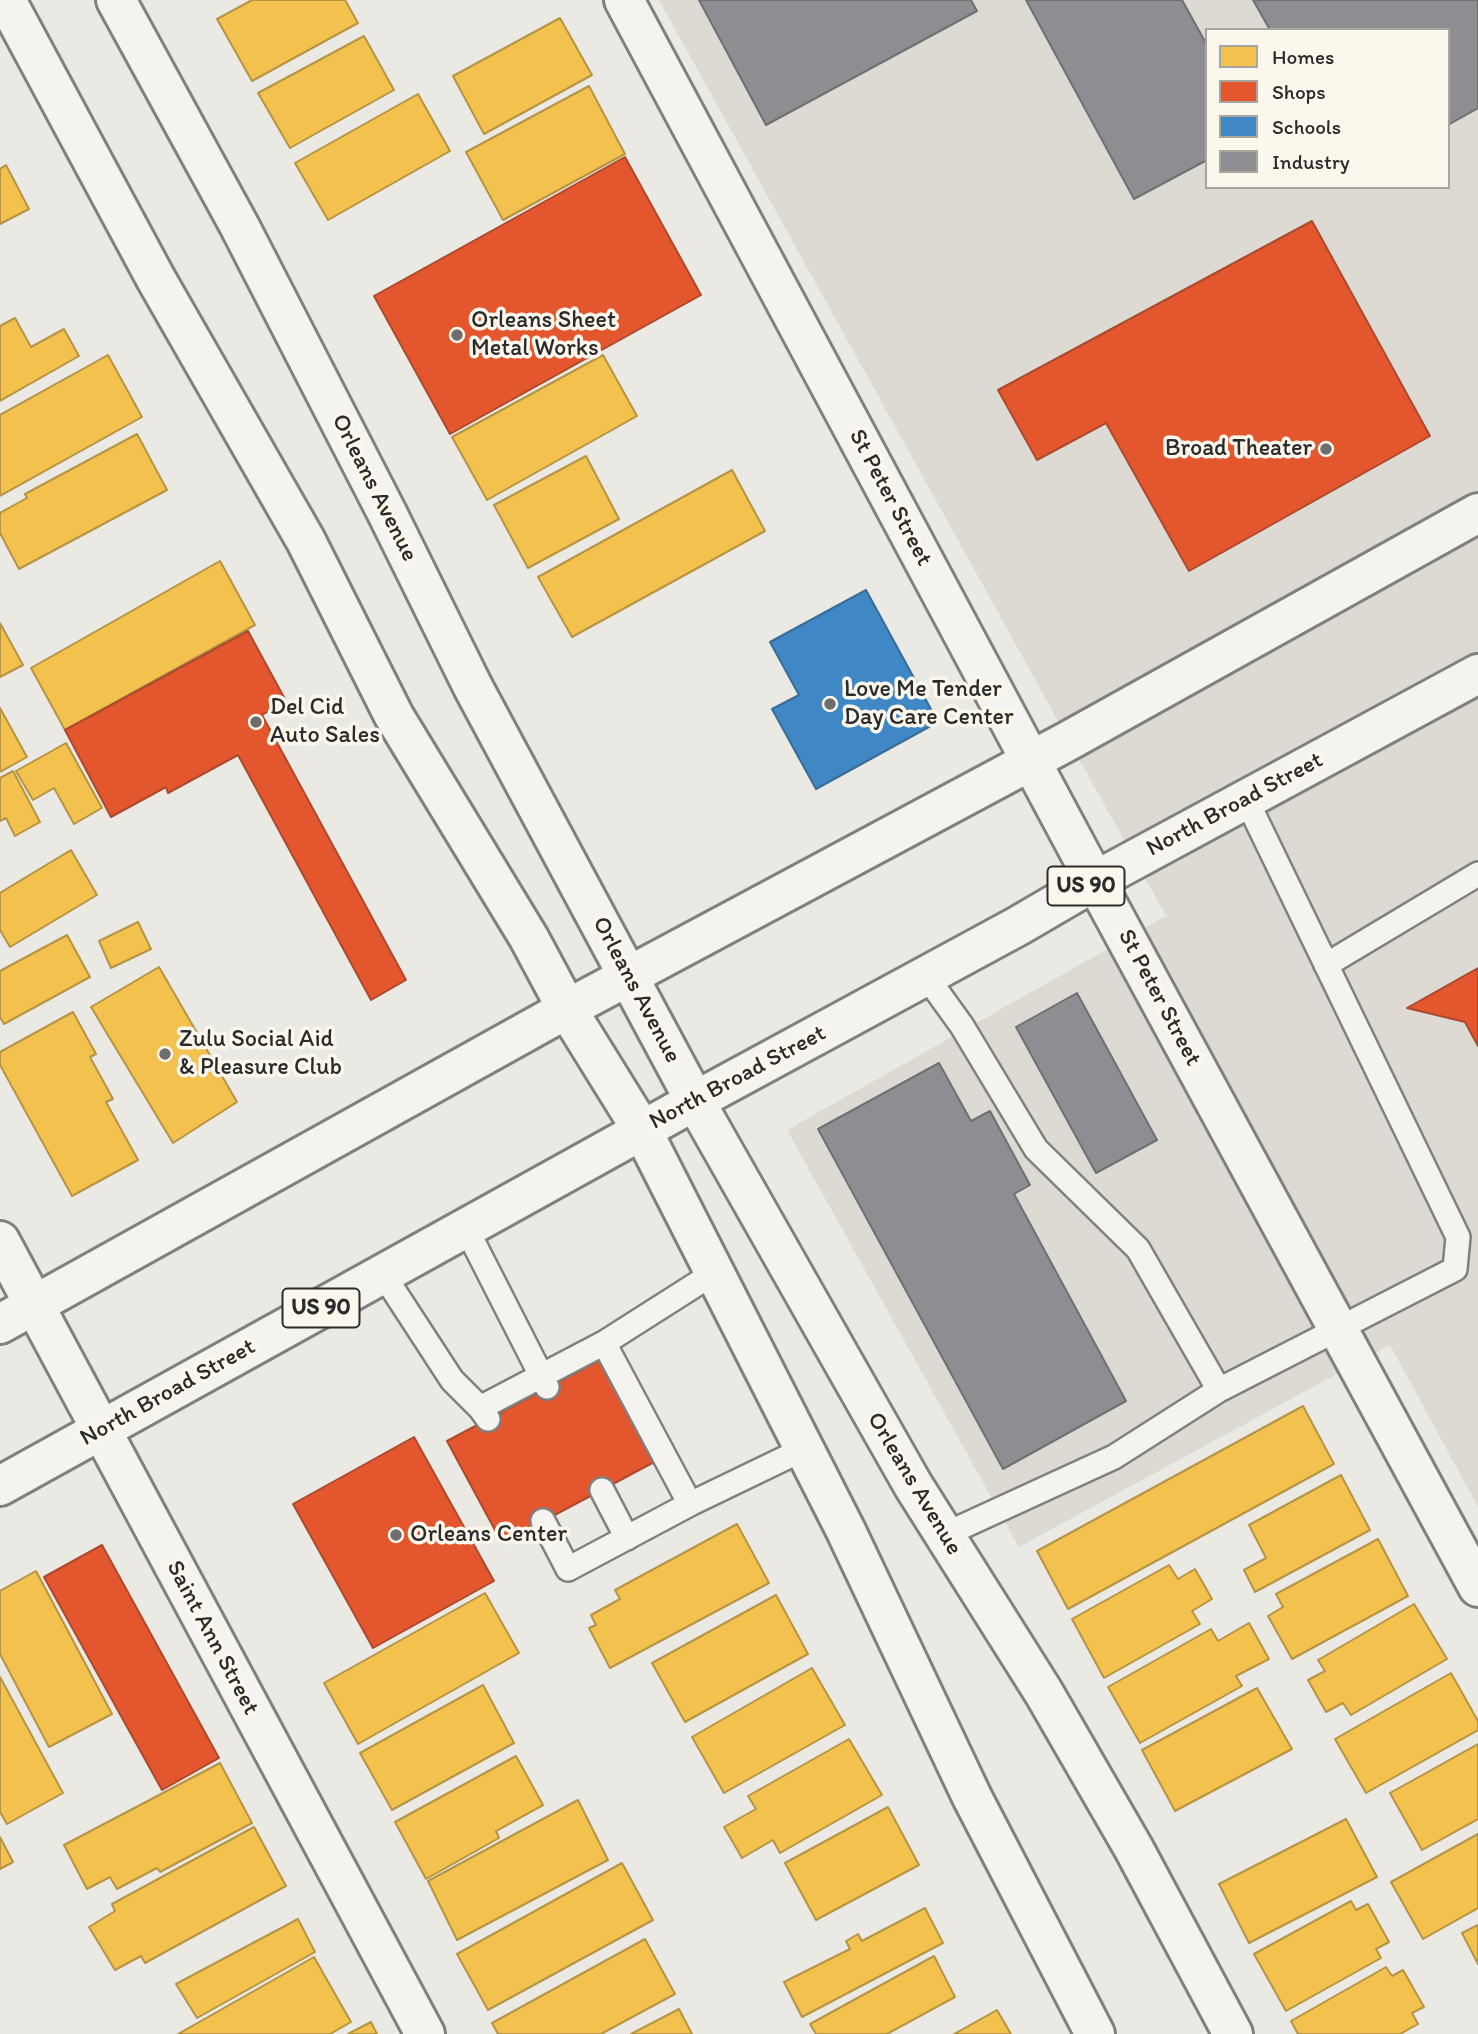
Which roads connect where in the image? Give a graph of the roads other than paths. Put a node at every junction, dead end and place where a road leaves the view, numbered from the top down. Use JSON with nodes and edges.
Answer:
{"nodes":[{"id":1,"x":6,"y":0,"type":"edge"},
{"id":2,"x":116,"y":0,"type":"edge"},
{"id":3,"x":624,"y":0,"type":"edge"},
{"id":4,"x":1478,"y":513,"type":"edge"},
{"id":5,"x":1478,"y":674,"type":"edge"},
{"id":6,"x":1031,"y":760,"type":"junction"},
{"id":7,"x":1246,"y":799,"type":"junction"},
{"id":8,"x":1478,"y":874,"type":"edge"},
{"id":9,"x":1095,"y":881,"type":"junction"},
{"id":10,"x":1326,"y":965,"type":"junction"},
{"id":11,"x":629,"y":976,"type":"junction"},
{"id":12,"x":926,"y":976,"type":"junction"},
{"id":13,"x":568,"y":1009,"type":"junction"},
{"id":14,"x":695,"y":1101,"type":"junction"},
{"id":15,"x":642,"y":1130,"type":"junction"},
{"id":16,"x":466,"y":1228,"type":"junction"},
{"id":17,"x":0,"y":1241,"type":"edge"},
{"id":18,"x":714,"y":1273,"type":"junction"},
{"id":19,"x":383,"y":1274,"type":"junction"},
{"id":20,"x":33,"y":1306,"type":"junction"},
{"id":21,"x":0,"y":1324,"type":"edge"},
{"id":22,"x":1339,"y":1329,"type":"junction"},
{"id":23,"x":604,"y":1343,"type":"junction"},
{"id":24,"x":543,"y":1381,"type":"junction"},
{"id":25,"x":1219,"y":1390,"type":"junction"},
{"id":26,"x":101,"y":1430,"type":"junction"},
{"id":27,"x":804,"y":1449,"type":"junction"},
{"id":28,"x":0,"y":1486,"type":"edge"},
{"id":29,"x":602,"y":1490,"type":"dead end"},
{"id":30,"x":690,"y":1504,"type":"junction"},
{"id":31,"x":543,"y":1521,"type":"dead end"},
{"id":32,"x":944,"y":1535,"type":"junction"},
{"id":33,"x":627,"y":1538,"type":"junction"},
{"id":34,"x":1478,"y":1587,"type":"edge"},
{"id":35,"x":425,"y":2034,"type":"edge"},
{"id":36,"x":1096,"y":2034,"type":"edge"},
{"id":37,"x":1233,"y":2034,"type":"edge"}],
"edges":[{"from":1,"to":13,"type":"street"},
{"from":2,"to":11,"type":"street","name":"Orleans Avenue"},
{"from":3,"to":6,"type":"street","name":"St Peter Street"},
{"from":4,"to":6,"type":"street"},
{"from":5,"to":7,"type":"street","name":"North Broad Street","number":"US 90"},
{"from":6,"to":9,"type":"street","name":"St Peter Street"},
{"from":6,"to":11,"type":"street"},
{"from":7,"to":9,"type":"street","name":"North Broad Street","number":"US 90"},
{"from":7,"to":10,"type":"lane"},
{"from":8,"to":10,"type":"lane"},
{"from":9,"to":12,"type":"street","name":"North Broad Street","number":"US 90"},
{"from":9,"to":22,"type":"street","name":"St Peter Street"},
{"from":10,"to":22,"type":"lane"},
{"from":11,"to":13,"type":"street"},
{"from":11,"to":14,"type":"street","name":"Orleans Avenue"},
{"from":12,"to":14,"type":"street","name":"North Broad Street","number":"US 90"},
{"from":12,"to":25,"type":"lane"},
{"from":13,"to":15,"type":"street"},
{"from":13,"to":20,"type":"street"},
{"from":14,"to":15,"type":"street","name":"North Broad Street","number":"US 90"},
{"from":14,"to":32,"type":"street","name":"Orleans Avenue"},
{"from":15,"to":16,"type":"street","name":"North Broad Street","number":"US 90"},
{"from":15,"to":18,"type":"street"},
{"from":16,"to":19,"type":"street","name":"North Broad Street","number":"US 90"},
{"from":16,"to":24,"type":"lane"},
{"from":17,"to":20,"type":"street","name":"Saint Ann Street"},
{"from":18,"to":23,"type":"lane"},
{"from":18,"to":27,"type":"street"},
{"from":19,"to":24,"type":"lane"},
{"from":19,"to":26,"type":"street","name":"North Broad Street","number":"US 90"},
{"from":20,"to":21,"type":"street"},
{"from":20,"to":26,"type":"street","name":"Saint Ann Street"},
{"from":22,"to":25,"type":"lane"},
{"from":22,"to":34,"type":"street","name":"St Peter Street"},
{"from":23,"to":24,"type":"lane"},
{"from":23,"to":30,"type":"lane"},
{"from":25,"to":32,"type":"lane"},
{"from":26,"to":28,"type":"street","name":"North Broad Street","number":"US 90"},
{"from":26,"to":35,"type":"street","name":"Saint Ann Street"},
{"from":27,"to":30,"type":"lane"},
{"from":27,"to":36,"type":"street"},
{"from":29,"to":33,"type":"lane"},
{"from":30,"to":33,"type":"lane"},
{"from":31,"to":33,"type":"lane"},
{"from":32,"to":37,"type":"street","name":"Orleans Avenue"}]}
